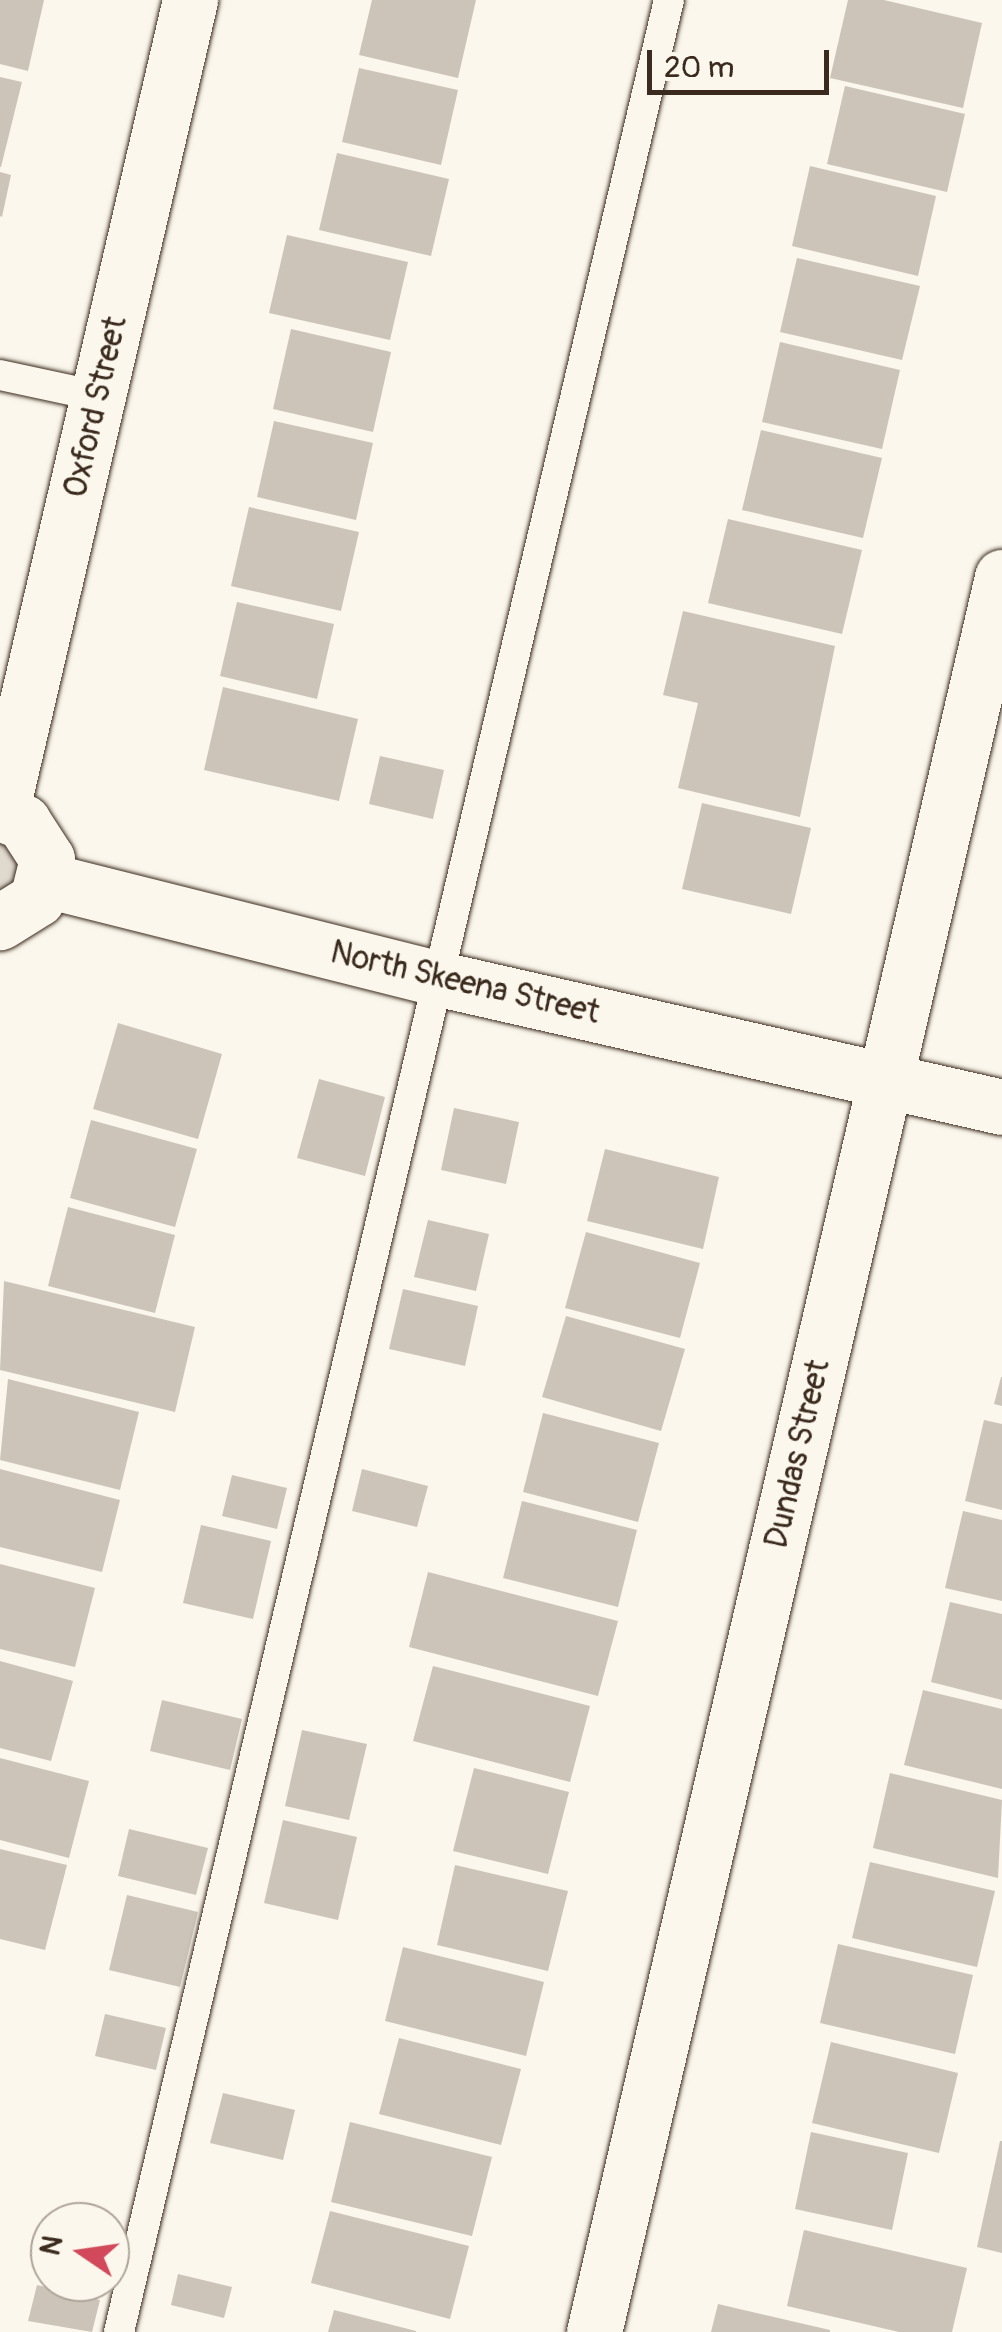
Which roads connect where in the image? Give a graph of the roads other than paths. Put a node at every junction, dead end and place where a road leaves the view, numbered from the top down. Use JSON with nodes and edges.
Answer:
{"nodes":[{"id":1,"x":190,"y":0,"type":"edge"},
{"id":2,"x":669,"y":0,"type":"edge"},
{"id":3,"x":0,"y":374,"type":"edge"},
{"id":4,"x":98,"y":396,"type":"junction"},
{"id":5,"x":1002,"y":576,"type":"edge"},
{"id":6,"x":0,"y":813,"type":"edge"},
{"id":7,"x":46,"y":880,"type":"junction"},
{"id":8,"x":0,"y":922,"type":"edge"},
{"id":9,"x":440,"y":979,"type":"junction"},
{"id":10,"x":885,"y":1081,"type":"junction"},
{"id":11,"x":1002,"y":1107,"type":"edge"},
{"id":12,"x":120,"y":2332,"type":"edge"},
{"id":13,"x":594,"y":2332,"type":"edge"}],
"edges":[{"from":1,"to":4,"type":"street","name":"Oxford Street"},
{"from":2,"to":9,"type":"lane"},
{"from":3,"to":4,"type":"lane"},
{"from":4,"to":6,"type":"street","name":"Oxford Street"},
{"from":5,"to":10,"type":"street","name":"Dundas Street"},
{"from":6,"to":7,"type":"street"},
{"from":7,"to":8,"type":"street"},
{"from":7,"to":9,"type":"street","name":"North Skeena Street"},
{"from":9,"to":10,"type":"street","name":"North Skeena Street"},
{"from":9,"to":12,"type":"lane"},
{"from":10,"to":11,"type":"street","name":"North Skeena Street"},
{"from":10,"to":13,"type":"street","name":"Dundas Street"}]}
